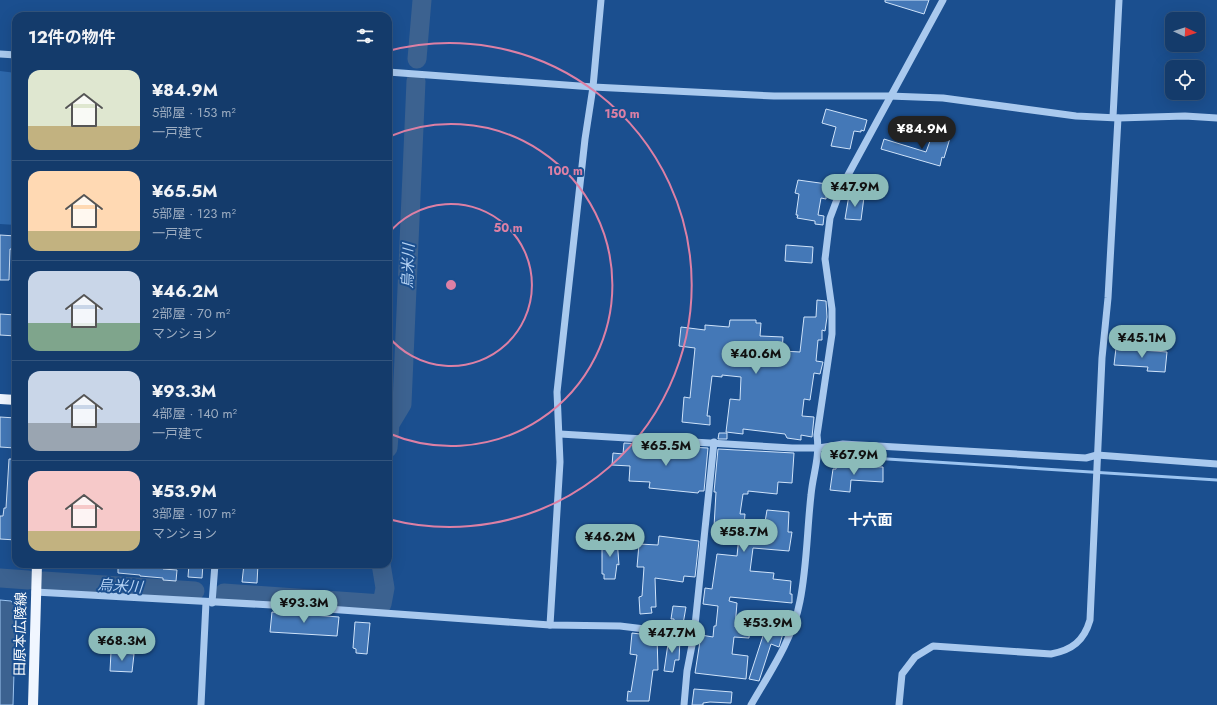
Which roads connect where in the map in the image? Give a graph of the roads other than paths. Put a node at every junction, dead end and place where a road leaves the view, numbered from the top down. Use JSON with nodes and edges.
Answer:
{"nodes":[{"id":1,"x":601,"y":0,"type":"edge"},
{"id":2,"x":943,"y":0,"type":"edge"},
{"id":3,"x":1119,"y":0,"type":"edge"},
{"id":4,"x":0,"y":54,"type":"edge"},
{"id":5,"x":12,"y":55,"type":"edge"},
{"id":6,"x":392,"y":72,"type":"edge"},
{"id":7,"x":593,"y":87,"type":"junction"},
{"id":8,"x":890,"y":96,"type":"junction"},
{"id":9,"x":1116,"y":117,"type":"junction"},
{"id":10,"x":1217,"y":118,"type":"edge"},
{"id":11,"x":0,"y":399,"type":"edge"},
{"id":12,"x":12,"y":400,"type":"edge"},
{"id":13,"x":560,"y":434,"type":"junction"},
{"id":14,"x":714,"y":442,"type":"junction"},
{"id":15,"x":819,"y":448,"type":"junction"},
{"id":16,"x":1097,"y":455,"type":"junction"},
{"id":17,"x":1217,"y":464,"type":"edge"},
{"id":18,"x":37,"y":568,"type":"edge"},
{"id":19,"x":214,"y":568,"type":"edge"},
{"id":20,"x":35,"y":592,"type":"junction"},
{"id":21,"x":209,"y":602,"type":"junction"},
{"id":22,"x":550,"y":625,"type":"junction"},
{"id":23,"x":694,"y":635,"type":"junction"},
{"id":24,"x":33,"y":705,"type":"edge"},
{"id":25,"x":201,"y":705,"type":"edge"},
{"id":26,"x":684,"y":705,"type":"edge"},
{"id":27,"x":751,"y":705,"type":"edge"},
{"id":28,"x":899,"y":705,"type":"edge"}],
"edges":[{"from":1,"to":7,"type":"street"},
{"from":2,"to":8,"type":"street"},
{"from":3,"to":9,"type":"street"},
{"from":4,"to":5,"type":"street"},
{"from":6,"to":7,"type":"street"},
{"from":7,"to":8,"type":"street"},
{"from":7,"to":13,"type":"street"},
{"from":8,"to":9,"type":"street"},
{"from":8,"to":15,"type":"street"},
{"from":9,"to":10,"type":"street"},
{"from":9,"to":16,"type":"street"},
{"from":11,"to":12,"type":"main road"},
{"from":13,"to":14,"type":"street"},
{"from":13,"to":22,"type":"street"},
{"from":14,"to":15,"type":"street"},
{"from":14,"to":23,"type":"street"},
{"from":15,"to":16,"type":"street"},
{"from":15,"to":27,"type":"street"},
{"from":16,"to":17,"type":"street"},
{"from":16,"to":28,"type":"street"},
{"from":18,"to":20,"type":"main road","name":"田原本広陵線"},
{"from":19,"to":21,"type":"street"},
{"from":20,"to":21,"type":"street"},
{"from":20,"to":24,"type":"main road","name":"田原本広陵線"},
{"from":21,"to":22,"type":"street"},
{"from":21,"to":25,"type":"street"},
{"from":22,"to":23,"type":"street"},
{"from":23,"to":26,"type":"street"}]}
